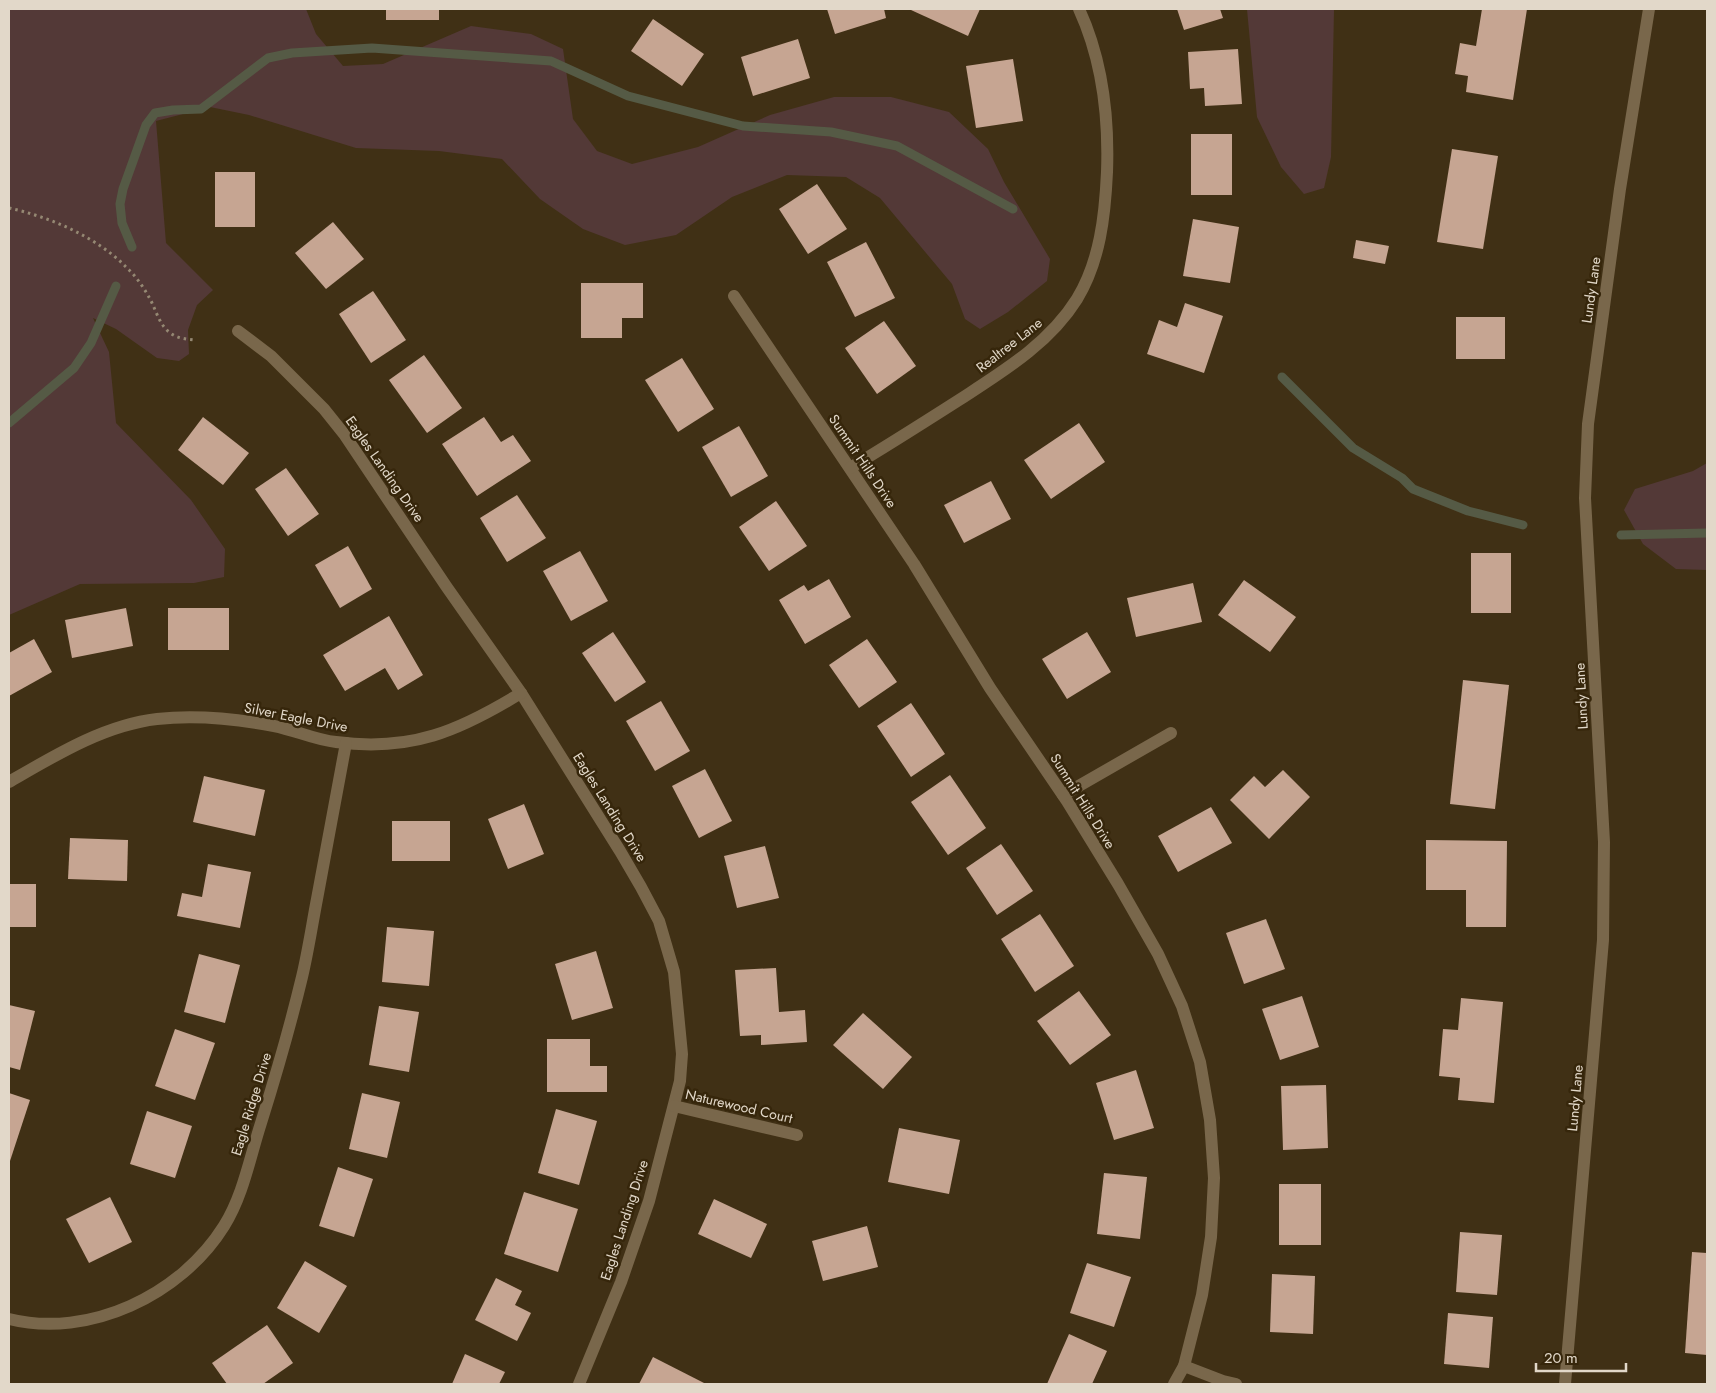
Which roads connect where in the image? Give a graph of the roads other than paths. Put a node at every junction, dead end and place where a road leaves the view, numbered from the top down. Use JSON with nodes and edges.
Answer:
{"nodes":[{"id":1,"x":1079,"y":9,"type":"edge"},
{"id":2,"x":1650,"y":9,"type":"edge"},
{"id":3,"x":734,"y":296,"type":"dead end"},
{"id":4,"x":238,"y":331,"type":"dead end"},
{"id":5,"x":850,"y":468,"type":"junction"},
{"id":6,"x":521,"y":693,"type":"junction"},
{"id":7,"x":1171,"y":733,"type":"dead end"},
{"id":8,"x":346,"y":743,"type":"junction"},
{"id":9,"x":9,"y":782,"type":"edge"},
{"id":10,"x":1063,"y":795,"type":"junction"},
{"id":11,"x":674,"y":1106,"type":"junction"},
{"id":12,"x":797,"y":1135,"type":"dead end"},
{"id":13,"x":9,"y":1319,"type":"edge"},
{"id":14,"x":1184,"y":1366,"type":"junction"},
{"id":15,"x":579,"y":1384,"type":"edge"},
{"id":16,"x":1174,"y":1384,"type":"edge"},
{"id":17,"x":1236,"y":1384,"type":"edge"},
{"id":18,"x":1565,"y":1384,"type":"edge"}],
"edges":[{"from":1,"to":5,"type":"street","name":"Realtree Lane"},
{"from":2,"to":18,"type":"street","name":"Lundy Lane"},
{"from":3,"to":5,"type":"street","name":"Summit Hills Drive"},
{"from":4,"to":6,"type":"street","name":"Eagles Landing Drive"},
{"from":5,"to":10,"type":"street","name":"Summit Hills Drive"},
{"from":6,"to":8,"type":"street","name":"Silver Eagle Drive"},
{"from":6,"to":11,"type":"street","name":"Eagles Landing Drive"},
{"from":7,"to":10,"type":"street"},
{"from":8,"to":9,"type":"street","name":"Silver Eagle Drive"},
{"from":8,"to":13,"type":"street","name":"Eagle Ridge Drive"},
{"from":10,"to":14,"type":"street","name":"Summit Hills Drive"},
{"from":11,"to":12,"type":"street","name":"Naturewood Court"},
{"from":11,"to":15,"type":"street","name":"Eagles Landing Drive"},
{"from":14,"to":16,"type":"street","name":"Summit Hills Drive"},
{"from":14,"to":17,"type":"street"}]}
